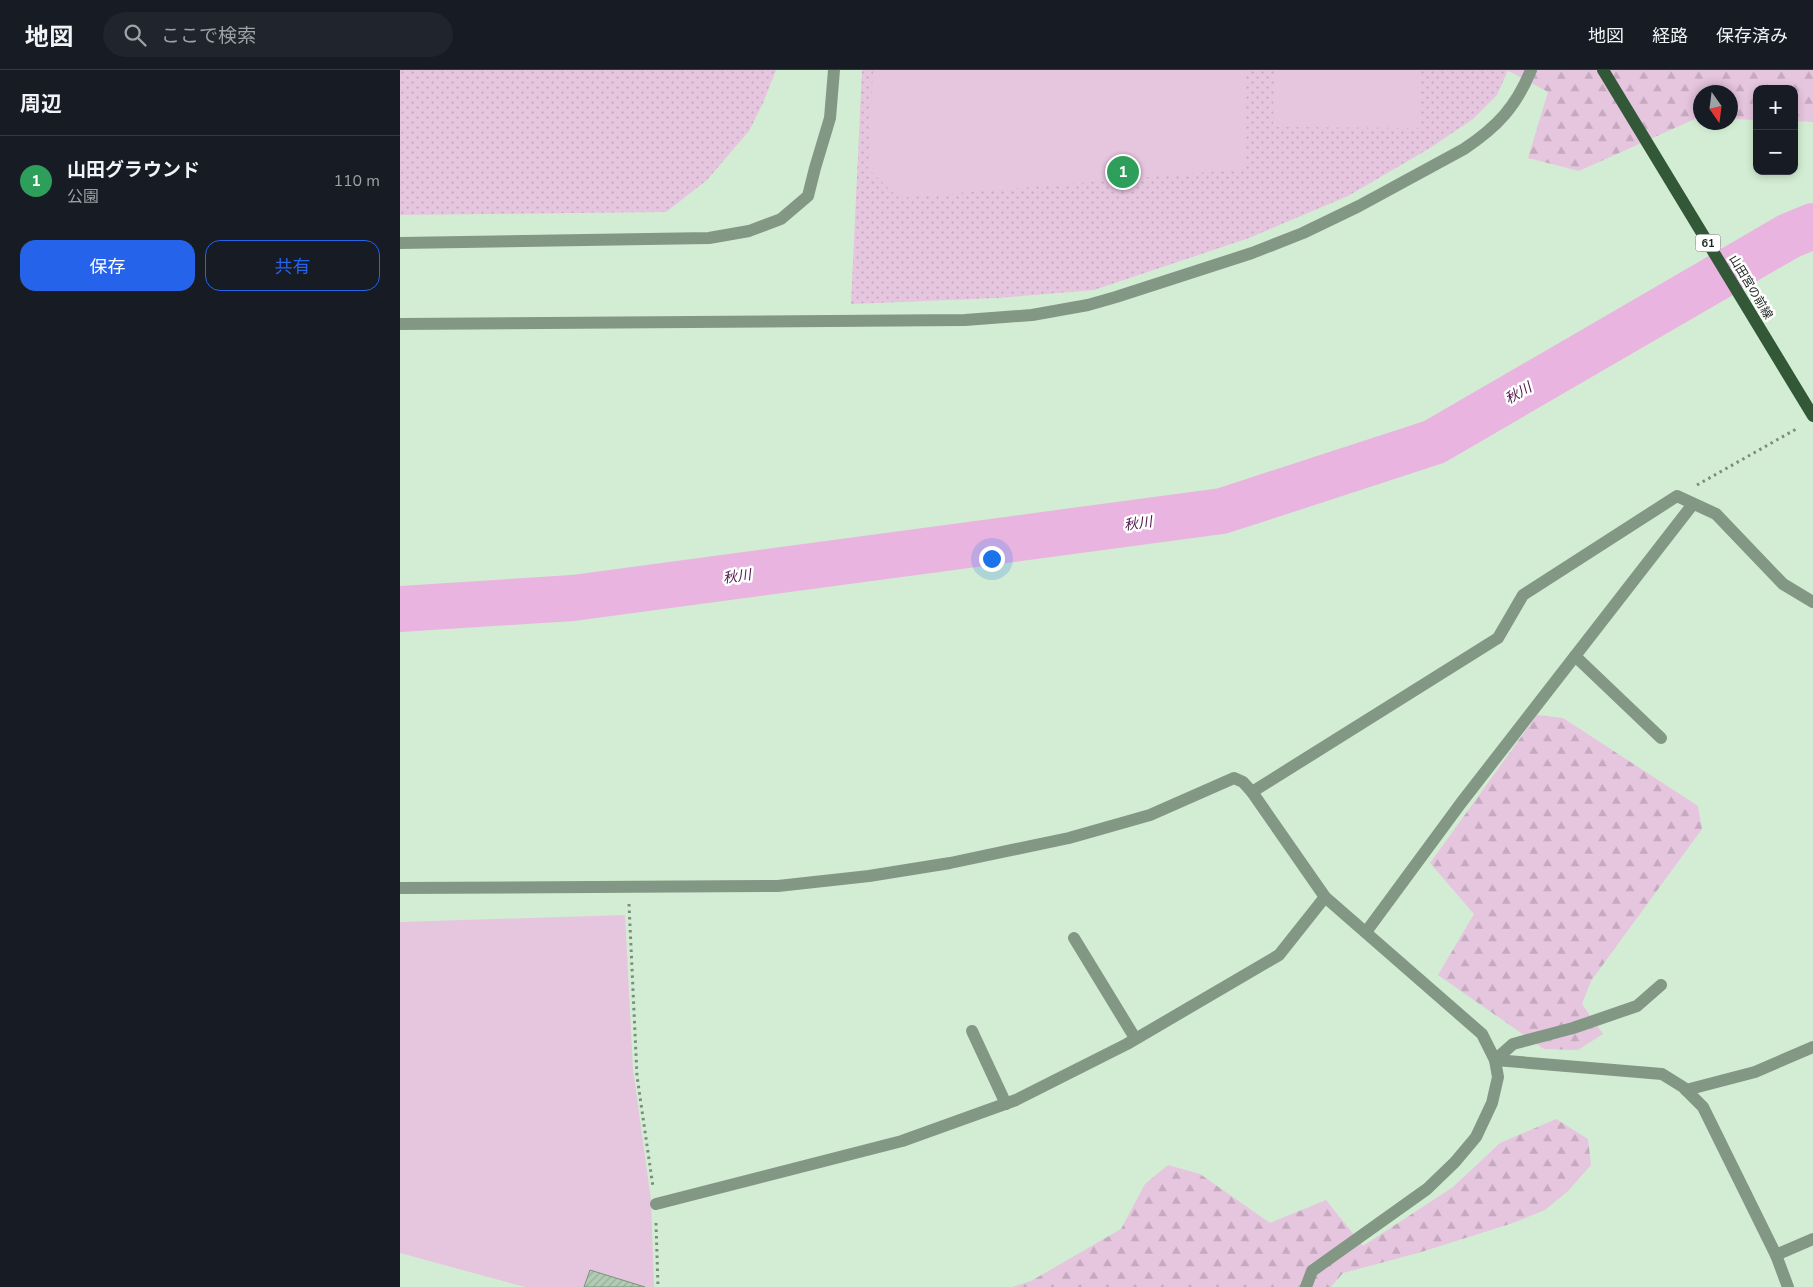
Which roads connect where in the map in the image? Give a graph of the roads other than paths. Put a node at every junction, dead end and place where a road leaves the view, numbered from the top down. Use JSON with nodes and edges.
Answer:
{"nodes":[{"id":1,"x":834,"y":70,"type":"edge"},
{"id":2,"x":1531,"y":70,"type":"edge"},
{"id":3,"x":1603,"y":70,"type":"edge"},
{"id":4,"x":400,"y":243,"type":"edge"},
{"id":5,"x":400,"y":324,"type":"edge"},
{"id":6,"x":1813,"y":416,"type":"edge"},
{"id":7,"x":1693,"y":504,"type":"junction"},
{"id":8,"x":1813,"y":602,"type":"edge"},
{"id":9,"x":1575,"y":656,"type":"junction"},
{"id":10,"x":1661,"y":738,"type":"dead end"},
{"id":11,"x":1252,"y":792,"type":"junction"},
{"id":12,"x":400,"y":888,"type":"edge"},
{"id":13,"x":1325,"y":897,"type":"junction"},
{"id":14,"x":1366,"y":932,"type":"junction"},
{"id":15,"x":1074,"y":938,"type":"dead end"},
{"id":16,"x":1661,"y":985,"type":"dead end"},
{"id":17,"x":972,"y":1031,"type":"dead end"},
{"id":18,"x":1135,"y":1038,"type":"junction"},
{"id":19,"x":1813,"y":1047,"type":"edge"},
{"id":20,"x":1495,"y":1060,"type":"junction"},
{"id":21,"x":1686,"y":1090,"type":"junction"},
{"id":22,"x":1006,"y":1104,"type":"junction"},
{"id":23,"x":656,"y":1204,"type":"road end"},
{"id":24,"x":1813,"y":1239,"type":"edge"},
{"id":25,"x":1776,"y":1254,"type":"junction"},
{"id":26,"x":1306,"y":1287,"type":"edge"},
{"id":27,"x":1788,"y":1287,"type":"edge"}],
"edges":[{"from":1,"to":4,"type":"street"},
{"from":2,"to":5,"type":"street"},
{"from":3,"to":6,"type":"main road","name":"山田宮の前線","number":"61"},
{"from":7,"to":8,"type":"street"},
{"from":7,"to":9,"type":"street"},
{"from":7,"to":11,"type":"street"},
{"from":9,"to":10,"type":"street"},
{"from":9,"to":14,"type":"street"},
{"from":11,"to":12,"type":"street"},
{"from":11,"to":13,"type":"street"},
{"from":13,"to":14,"type":"street"},
{"from":13,"to":18,"type":"street"},
{"from":14,"to":20,"type":"street"},
{"from":15,"to":18,"type":"street"},
{"from":16,"to":20,"type":"street"},
{"from":17,"to":22,"type":"street"},
{"from":18,"to":22,"type":"street"},
{"from":19,"to":21,"type":"street"},
{"from":20,"to":21,"type":"street"},
{"from":20,"to":26,"type":"street"},
{"from":21,"to":25,"type":"street"},
{"from":22,"to":23,"type":"street"},
{"from":24,"to":25,"type":"street"},
{"from":25,"to":27,"type":"street"}]}
